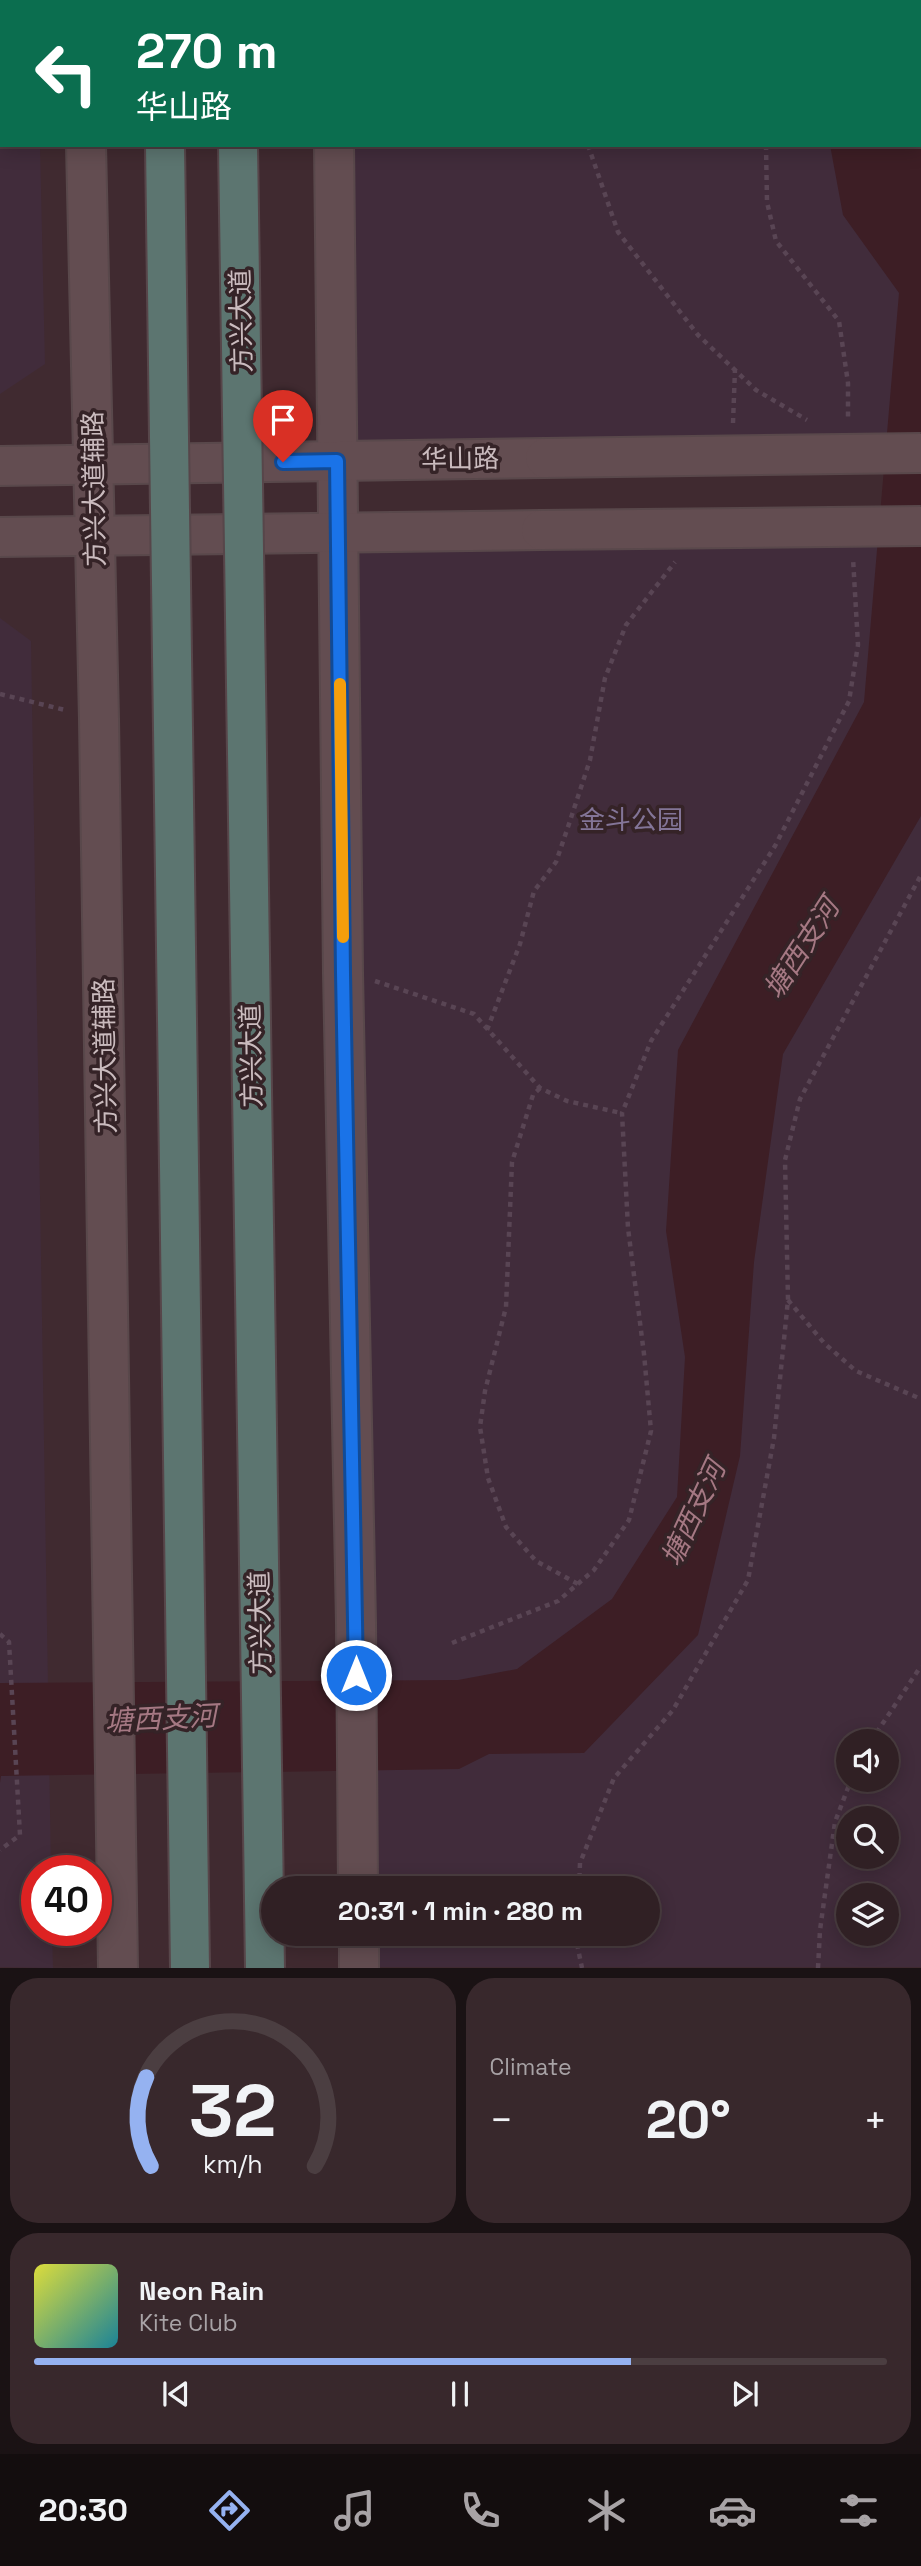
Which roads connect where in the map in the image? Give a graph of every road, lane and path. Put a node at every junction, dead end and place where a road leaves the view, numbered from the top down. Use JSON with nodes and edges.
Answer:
{"nodes":[{"id":1,"x":86,"y":147,"type":"edge"},
{"id":2,"x":165,"y":147,"type":"edge"},
{"id":3,"x":238,"y":147,"type":"edge"},
{"id":4,"x":334,"y":147,"type":"edge"},
{"id":5,"x":589,"y":147,"type":"edge"},
{"id":6,"x":766,"y":147,"type":"edge"},
{"id":7,"x":735,"y":369,"type":"junction"},
{"id":8,"x":813,"y":424,"type":"dead end"},
{"id":9,"x":733,"y":430,"type":"dead end"},
{"id":10,"x":848,"y":432,"type":"dead end"},
{"id":11,"x":921,"y":453,"type":"edge"},
{"id":12,"x":337,"y":461,"type":"junction"},
{"id":13,"x":93,"y":465,"type":"junction"},
{"id":14,"x":0,"y":466,"type":"edge"},
{"id":15,"x":921,"y":526,"type":"edge"},
{"id":16,"x":338,"y":533,"type":"junction"},
{"id":17,"x":95,"y":536,"type":"junction"},
{"id":18,"x":0,"y":537,"type":"edge"},
{"id":19,"x":852,"y":554,"type":"dead end"},
{"id":20,"x":681,"y":557,"type":"dead end"},
{"id":21,"x":0,"y":694,"type":"edge"},
{"id":22,"x":99,"y":719,"type":"junction"},
{"id":23,"x":921,"y":875,"type":"edge"},
{"id":24,"x":343,"y":973,"type":"junction"},
{"id":25,"x":487,"y":1030,"type":"junction"},
{"id":26,"x":540,"y":1088,"type":"junction"},
{"id":27,"x":622,"y":1113,"type":"junction"},
{"id":28,"x":788,"y":1300,"type":"junction"},
{"id":29,"x":921,"y":1399,"type":"edge"},
{"id":30,"x":578,"y":1584,"type":"junction"},
{"id":31,"x":0,"y":1634,"type":"edge"},
{"id":32,"x":452,"y":1643,"type":"dead end"},
{"id":33,"x":921,"y":1666,"type":"edge"},
{"id":34,"x":879,"y":1729,"type":"edge"},
{"id":35,"x":846,"y":1792,"type":"edge"},
{"id":36,"x":0,"y":1850,"type":"edge"},
{"id":37,"x":358,"y":1873,"type":"edge"},
{"id":38,"x":579,"y":1876,"type":"edge"},
{"id":39,"x":359,"y":1946,"type":"edge"},
{"id":40,"x":577,"y":1946,"type":"edge"},
{"id":41,"x":118,"y":1968,"type":"edge"},
{"id":42,"x":190,"y":1968,"type":"edge"},
{"id":43,"x":265,"y":1968,"type":"edge"},
{"id":44,"x":359,"y":1968,"type":"edge"},
{"id":45,"x":582,"y":1968,"type":"edge"},
{"id":46,"x":818,"y":1968,"type":"edge"}],
"edges":[{"from":1,"to":13,"type":"street","name":"方兴大道辅路"},
{"from":2,"to":42,"type":"highway","bridge":true},
{"from":3,"to":43,"type":"highway","name":"方兴大道","bridge":true},
{"from":4,"to":12,"type":"street"},
{"from":5,"to":7,"type":"path"},
{"from":6,"to":10,"type":"path"},
{"from":7,"to":8,"type":"path"},
{"from":7,"to":9,"type":"path"},
{"from":11,"to":12,"type":"street","name":"华山路","bridge":true},
{"from":12,"to":13,"type":"street","name":"华山路"},
{"from":12,"to":16,"type":"street"},
{"from":13,"to":14,"type":"street","name":"华山路"},
{"from":13,"to":17,"type":"street","name":"方兴大道辅路"},
{"from":15,"to":16,"type":"street","bridge":true},
{"from":16,"to":17,"type":"street"},
{"from":16,"to":24,"type":"street"},
{"from":17,"to":18,"type":"street"},
{"from":17,"to":22,"type":"street","name":"方兴大道辅路"},
{"from":19,"to":27,"type":"path"},
{"from":20,"to":25,"type":"path"},
{"from":21,"to":22,"type":"path"},
{"from":22,"to":41,"type":"street","name":"方兴大道辅路"},
{"from":23,"to":28,"type":"path"},
{"from":24,"to":25,"type":"path"},
{"from":24,"to":37,"type":"street"},
{"from":25,"to":26,"type":"path"},
{"from":26,"to":27,"type":"path"},
{"from":26,"to":30,"type":"path"},
{"from":27,"to":30,"type":"path"},
{"from":28,"to":29,"type":"path"},
{"from":28,"to":38,"type":"path"},
{"from":30,"to":32,"type":"path"},
{"from":31,"to":36,"type":"path"},
{"from":33,"to":34,"type":"path"},
{"from":35,"to":46,"type":"path"},
{"from":39,"to":44,"type":"street"},
{"from":40,"to":45,"type":"path"}]}
